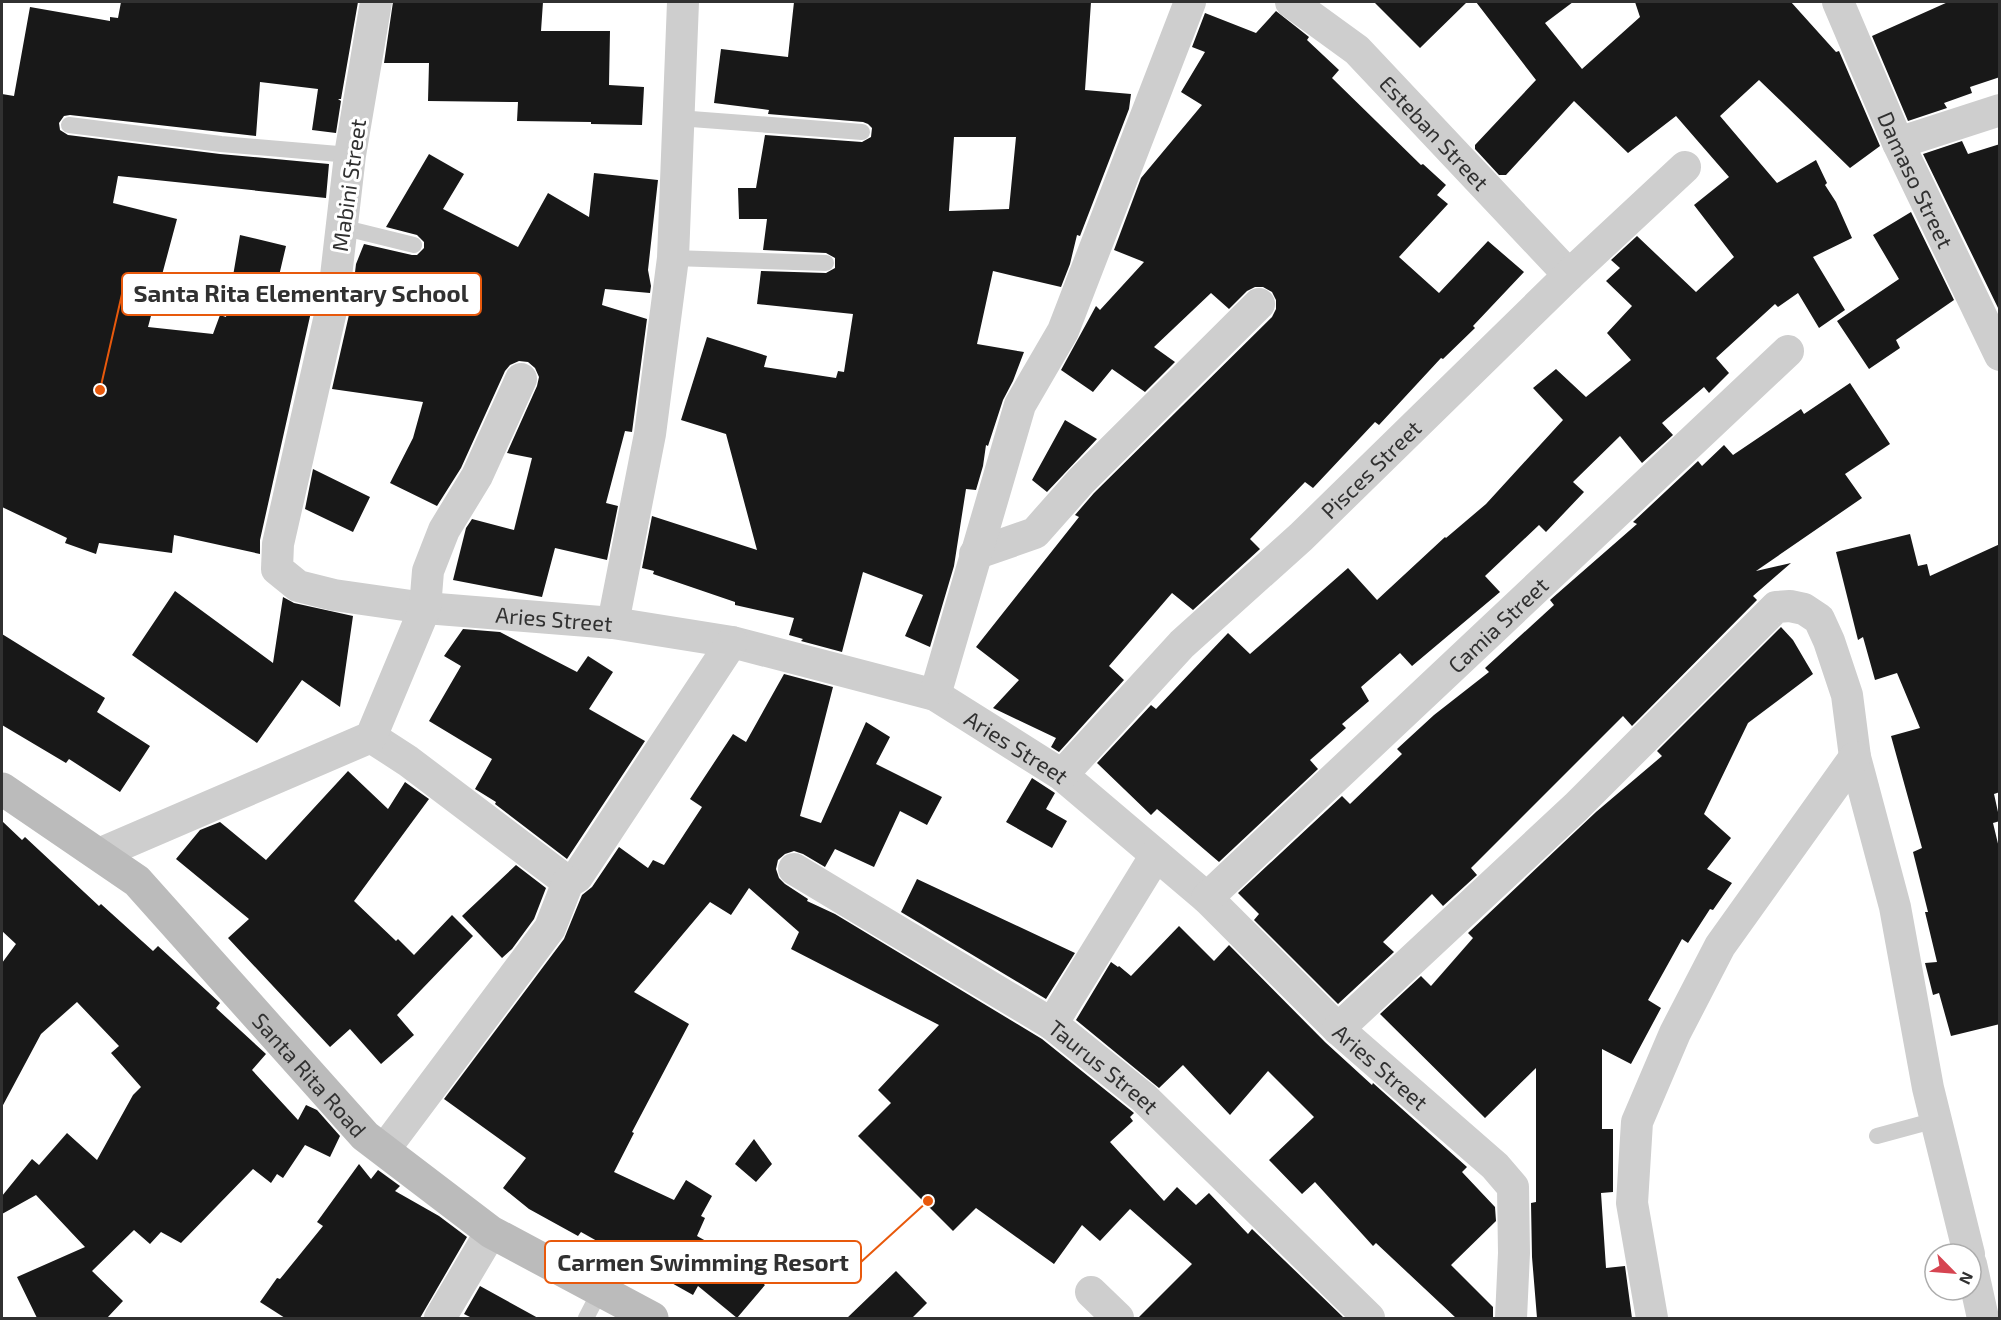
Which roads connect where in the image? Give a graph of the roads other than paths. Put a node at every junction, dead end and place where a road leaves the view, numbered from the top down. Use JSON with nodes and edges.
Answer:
{"nodes":[{"id":1,"x":376,"y":2,"type":"edge"},
{"id":2,"x":683,"y":2,"type":"edge"},
{"id":3,"x":1190,"y":2,"type":"edge"},
{"id":4,"x":1291,"y":2,"type":"edge"},
{"id":5,"x":1838,"y":2,"type":"edge"},
{"id":6,"x":2000,"y":110,"type":"edge"},
{"id":7,"x":678,"y":118,"type":"junction"},
{"id":8,"x":69,"y":125,"type":"dead end"},
{"id":9,"x":862,"y":132,"type":"dead end"},
{"id":10,"x":1898,"y":143,"type":"junction"},
{"id":11,"x":350,"y":155,"type":"junction"},
{"id":12,"x":1685,"y":167,"type":"dead end"},
{"id":13,"x":341,"y":227,"type":"junction"},
{"id":14,"x":414,"y":245,"type":"dead end"},
{"id":15,"x":673,"y":258,"type":"junction"},
{"id":16,"x":826,"y":263,"type":"dead end"},
{"id":17,"x":1569,"y":275,"type":"junction"},
{"id":18,"x":1259,"y":304,"type":"dead end"},
{"id":19,"x":1788,"y":351,"type":"dead end"},
{"id":20,"x":1999,"y":354,"type":"edge"},
{"id":21,"x":521,"y":379,"type":"dead end"},
{"id":22,"x":278,"y":544,"type":"joint"},
{"id":23,"x":975,"y":554,"type":"junction"},
{"id":24,"x":424,"y":608,"type":"junction"},
{"id":25,"x":613,"y":623,"type":"junction"},
{"id":26,"x":732,"y":642,"type":"junction"},
{"id":27,"x":935,"y":695,"type":"junction"},
{"id":28,"x":371,"y":737,"type":"junction"},
{"id":29,"x":1855,"y":757,"type":"junction"},
{"id":30,"x":1062,"y":775,"type":"junction"},
{"id":31,"x":2,"y":789,"type":"edge"},
{"id":32,"x":99,"y":854,"type":"junction"},
{"id":33,"x":1156,"y":855,"type":"junction"},
{"id":34,"x":794,"y":869,"type":"dead end"},
{"id":35,"x":568,"y":882,"type":"junction"},
{"id":36,"x":1207,"y":898,"type":"junction"},
{"id":37,"x":1052,"y":1024,"type":"junction"},
{"id":38,"x":1338,"y":1029,"type":"junction"},
{"id":39,"x":1936,"y":1120,"type":"junction"},
{"id":40,"x":1877,"y":1136,"type":"dead end"},
{"id":41,"x":384,"y":1150,"type":"junction"},
{"id":42,"x":490,"y":1232,"type":"junction"},
{"id":43,"x":1966,"y":1242,"type":"edge"},
{"id":44,"x":1091,"y":1292,"type":"dead end"},
{"id":45,"x":1979,"y":1302,"type":"edge"},
{"id":46,"x":593,"y":1305,"type":"edge"},
{"id":47,"x":440,"y":1318,"type":"edge"},
{"id":48,"x":652,"y":1318,"type":"edge"},
{"id":49,"x":1118,"y":1318,"type":"edge"},
{"id":50,"x":1369,"y":1318,"type":"edge"},
{"id":51,"x":1511,"y":1318,"type":"edge"},
{"id":52,"x":1652,"y":1318,"type":"edge"},
{"id":53,"x":1983,"y":1318,"type":"edge"}],
"edges":[{"from":1,"to":11,"type":"street","name":"Mabini Street"},
{"from":2,"to":7,"type":"street"},
{"from":3,"to":23,"type":"street"},
{"from":4,"to":17,"type":"street","name":"Esteban Street"},
{"from":5,"to":10,"type":"street","name":"Damaso Street"},
{"from":6,"to":10,"type":"street"},
{"from":7,"to":9,"type":"lane"},
{"from":7,"to":15,"type":"street"},
{"from":8,"to":11,"type":"lane"},
{"from":10,"to":20,"type":"street","name":"Damaso Street"},
{"from":11,"to":13,"type":"street","name":"Mabini Street"},
{"from":12,"to":17,"type":"street","name":"Pisces Street"},
{"from":13,"to":14,"type":"lane"},
{"from":13,"to":22,"type":"street","name":"Mabini Street"},
{"from":15,"to":16,"type":"lane"},
{"from":15,"to":25,"type":"street"},
{"from":17,"to":30,"type":"street","name":"Pisces Street"},
{"from":18,"to":23,"type":"street"},
{"from":19,"to":36,"type":"street","name":"Camia Street"},
{"from":21,"to":24,"type":"street"},
{"from":22,"to":24,"type":"street","name":"Aries Street"},
{"from":23,"to":27,"type":"street"},
{"from":24,"to":25,"type":"street","name":"Aries Street"},
{"from":24,"to":28,"type":"street"},
{"from":25,"to":26,"type":"street","name":"Aries Street"},
{"from":26,"to":27,"type":"street","name":"Aries Street"},
{"from":26,"to":35,"type":"street"},
{"from":27,"to":30,"type":"street","name":"Aries Street"},
{"from":28,"to":32,"type":"street"},
{"from":28,"to":35,"type":"street"},
{"from":29,"to":38,"type":"street"},
{"from":29,"to":39,"type":"street"},
{"from":29,"to":52,"type":"street"},
{"from":30,"to":33,"type":"street","name":"Aries Street"},
{"from":31,"to":32,"type":"main road","name":"Santa Rita Road"},
{"from":32,"to":41,"type":"main road","name":"Santa Rita Road"},
{"from":33,"to":36,"type":"street","name":"Aries Street"},
{"from":33,"to":37,"type":"street"},
{"from":34,"to":37,"type":"street","name":"Taurus Street"},
{"from":35,"to":41,"type":"street"},
{"from":36,"to":38,"type":"street","name":"Aries Street"},
{"from":37,"to":50,"type":"street","name":"Taurus Street"},
{"from":38,"to":51,"type":"street","name":"Aries Street"},
{"from":39,"to":40,"type":"lane"},
{"from":39,"to":43,"type":"street"},
{"from":41,"to":42,"type":"main road","name":"Santa Rita Road"},
{"from":42,"to":46,"type":"main road","name":"Santa Rita Road"},
{"from":42,"to":47,"type":"street"},
{"from":44,"to":49,"type":"street"},
{"from":45,"to":53,"type":"street"},
{"from":46,"to":48,"type":"main road","name":"Santa Rita Road"}]}
